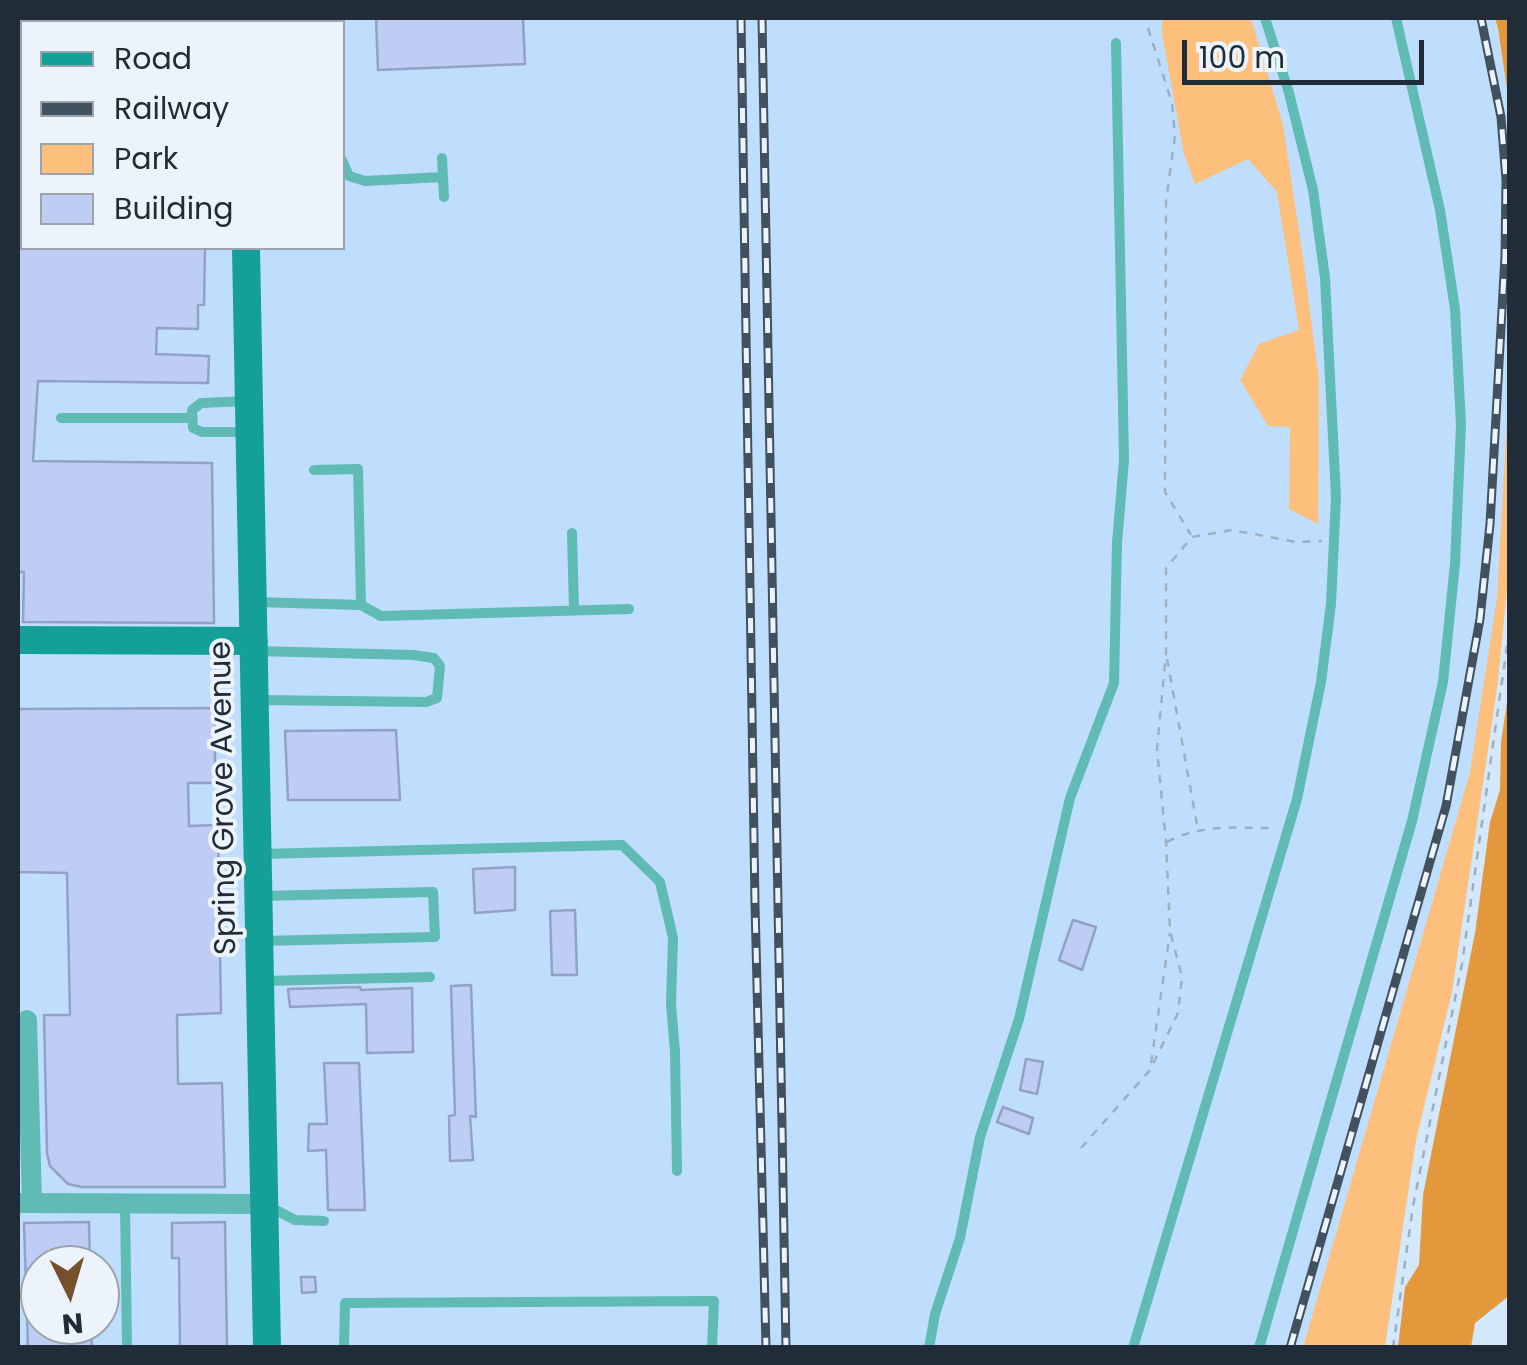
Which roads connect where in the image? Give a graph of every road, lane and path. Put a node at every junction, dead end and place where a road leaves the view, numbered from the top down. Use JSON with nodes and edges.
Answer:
{"nodes":[{"id":1,"x":48,"y":18,"type":"edge"},
{"id":2,"x":1266,"y":18,"type":"edge"},
{"id":3,"x":1396,"y":18,"type":"edge"},
{"id":4,"x":337,"y":19,"type":"edge"},
{"id":5,"x":230,"y":20,"type":"edge"},
{"id":6,"x":1148,"y":28,"type":"dead end"},
{"id":7,"x":1116,"y":43,"type":"dead end"},
{"id":8,"x":442,"y":158,"type":"dead end"},
{"id":9,"x":345,"y":167,"type":"edge"},
{"id":10,"x":444,"y":176,"type":"junction"},
{"id":11,"x":444,"y":197,"type":"dead end"},
{"id":12,"x":246,"y":250,"type":"edge"},
{"id":13,"x":251,"y":401,"type":"junction"},
{"id":14,"x":61,"y":418,"type":"dead end"},
{"id":15,"x":192,"y":418,"type":"junction"},
{"id":16,"x":251,"y":432,"type":"junction"},
{"id":17,"x":314,"y":470,"type":"dead end"},
{"id":18,"x":572,"y":534,"type":"dead end"},
{"id":19,"x":1192,"y":537,"type":"junction"},
{"id":20,"x":1334,"y":540,"type":"junction"},
{"id":21,"x":253,"y":602,"type":"junction"},
{"id":22,"x":360,"y":605,"type":"junction"},
{"id":23,"x":628,"y":609,"type":"dead end"},
{"id":24,"x":574,"y":610,"type":"junction"},
{"id":25,"x":1510,"y":626,"type":"edge"},
{"id":26,"x":18,"y":640,"type":"edge"},
{"id":27,"x":254,"y":646,"type":"junction"},
{"id":28,"x":1166,"y":653,"type":"junction"},
{"id":29,"x":255,"y":700,"type":"junction"},
{"id":30,"x":1288,"y":828,"type":"junction"},
{"id":31,"x":1198,"y":830,"type":"junction"},
{"id":32,"x":1166,"y":842,"type":"junction"},
{"id":33,"x":258,"y":854,"type":"junction"},
{"id":34,"x":260,"y":896,"type":"junction"},
{"id":35,"x":1170,"y":930,"type":"junction"},
{"id":36,"x":261,"y":941,"type":"junction"},
{"id":37,"x":430,"y":976,"type":"dead end"},
{"id":38,"x":262,"y":981,"type":"junction"},
{"id":39,"x":22,"y":1020,"type":"edge"},
{"id":40,"x":1150,"y":1070,"type":"junction"},
{"id":41,"x":1081,"y":1148,"type":"dead end"},
{"id":42,"x":677,"y":1171,"type":"dead end"},
{"id":43,"x":25,"y":1203,"type":"edge"},
{"id":44,"x":125,"y":1203,"type":"junction"},
{"id":45,"x":265,"y":1204,"type":"junction"},
{"id":46,"x":324,"y":1220,"type":"dead end"},
{"id":47,"x":344,"y":1346,"type":"edge"},
{"id":48,"x":127,"y":1348,"type":"edge"},
{"id":49,"x":267,"y":1348,"type":"edge"},
{"id":50,"x":712,"y":1348,"type":"edge"},
{"id":51,"x":930,"y":1348,"type":"edge"},
{"id":52,"x":1132,"y":1348,"type":"edge"},
{"id":53,"x":1259,"y":1348,"type":"edge"},
{"id":54,"x":1393,"y":1348,"type":"edge"}],
"edges":[{"from":1,"to":5,"type":"street"},
{"from":2,"to":20,"type":"lane"},
{"from":3,"to":53,"type":"lane"},
{"from":4,"to":5,"type":"lane"},
{"from":6,"to":19,"type":"path"},
{"from":7,"to":51,"type":"lane"},
{"from":8,"to":10,"type":"lane"},
{"from":9,"to":10,"type":"lane"},
{"from":10,"to":11,"type":"lane"},
{"from":12,"to":13,"type":"main road","name":"Spring Grove Avenue"},
{"from":13,"to":15,"type":"lane"},
{"from":13,"to":16,"type":"main road","name":"Spring Grove Avenue"},
{"from":14,"to":15,"type":"lane"},
{"from":15,"to":16,"type":"lane"},
{"from":16,"to":21,"type":"main road","name":"Spring Grove Avenue"},
{"from":17,"to":22,"type":"lane"},
{"from":18,"to":24,"type":"lane"},
{"from":19,"to":20,"type":"path"},
{"from":19,"to":28,"type":"path"},
{"from":20,"to":30,"type":"lane"},
{"from":21,"to":22,"type":"lane"},
{"from":21,"to":27,"type":"main road","name":"Spring Grove Avenue"},
{"from":22,"to":24,"type":"lane"},
{"from":23,"to":24,"type":"lane"},
{"from":25,"to":54,"type":"path"},
{"from":26,"to":27,"type":"main road"},
{"from":27,"to":29,"type":"main road","name":"Spring Grove Avenue"},
{"from":27,"to":29,"type":"lane"},
{"from":28,"to":31,"type":"path"},
{"from":28,"to":32,"type":"path"},
{"from":29,"to":33,"type":"main road","name":"Spring Grove Avenue"},
{"from":30,"to":31,"type":"path"},
{"from":30,"to":52,"type":"lane"},
{"from":31,"to":32,"type":"path"},
{"from":32,"to":35,"type":"path"},
{"from":33,"to":34,"type":"main road","name":"Spring Grove Avenue"},
{"from":33,"to":42,"type":"lane"},
{"from":34,"to":36,"type":"main road","name":"Spring Grove Avenue"},
{"from":34,"to":36,"type":"lane"},
{"from":35,"to":40,"type":"path"},
{"from":35,"to":40,"type":"path"},
{"from":36,"to":38,"type":"main road","name":"Spring Grove Avenue"},
{"from":37,"to":38,"type":"lane"},
{"from":38,"to":45,"type":"main road","name":"Spring Grove Avenue"},
{"from":39,"to":43,"type":"street"},
{"from":40,"to":41,"type":"path"},
{"from":43,"to":44,"type":"street"},
{"from":44,"to":45,"type":"street"},
{"from":44,"to":48,"type":"lane"},
{"from":45,"to":46,"type":"lane"},
{"from":45,"to":49,"type":"main road","name":"Spring Grove Avenue"},
{"from":47,"to":50,"type":"lane"}]}
